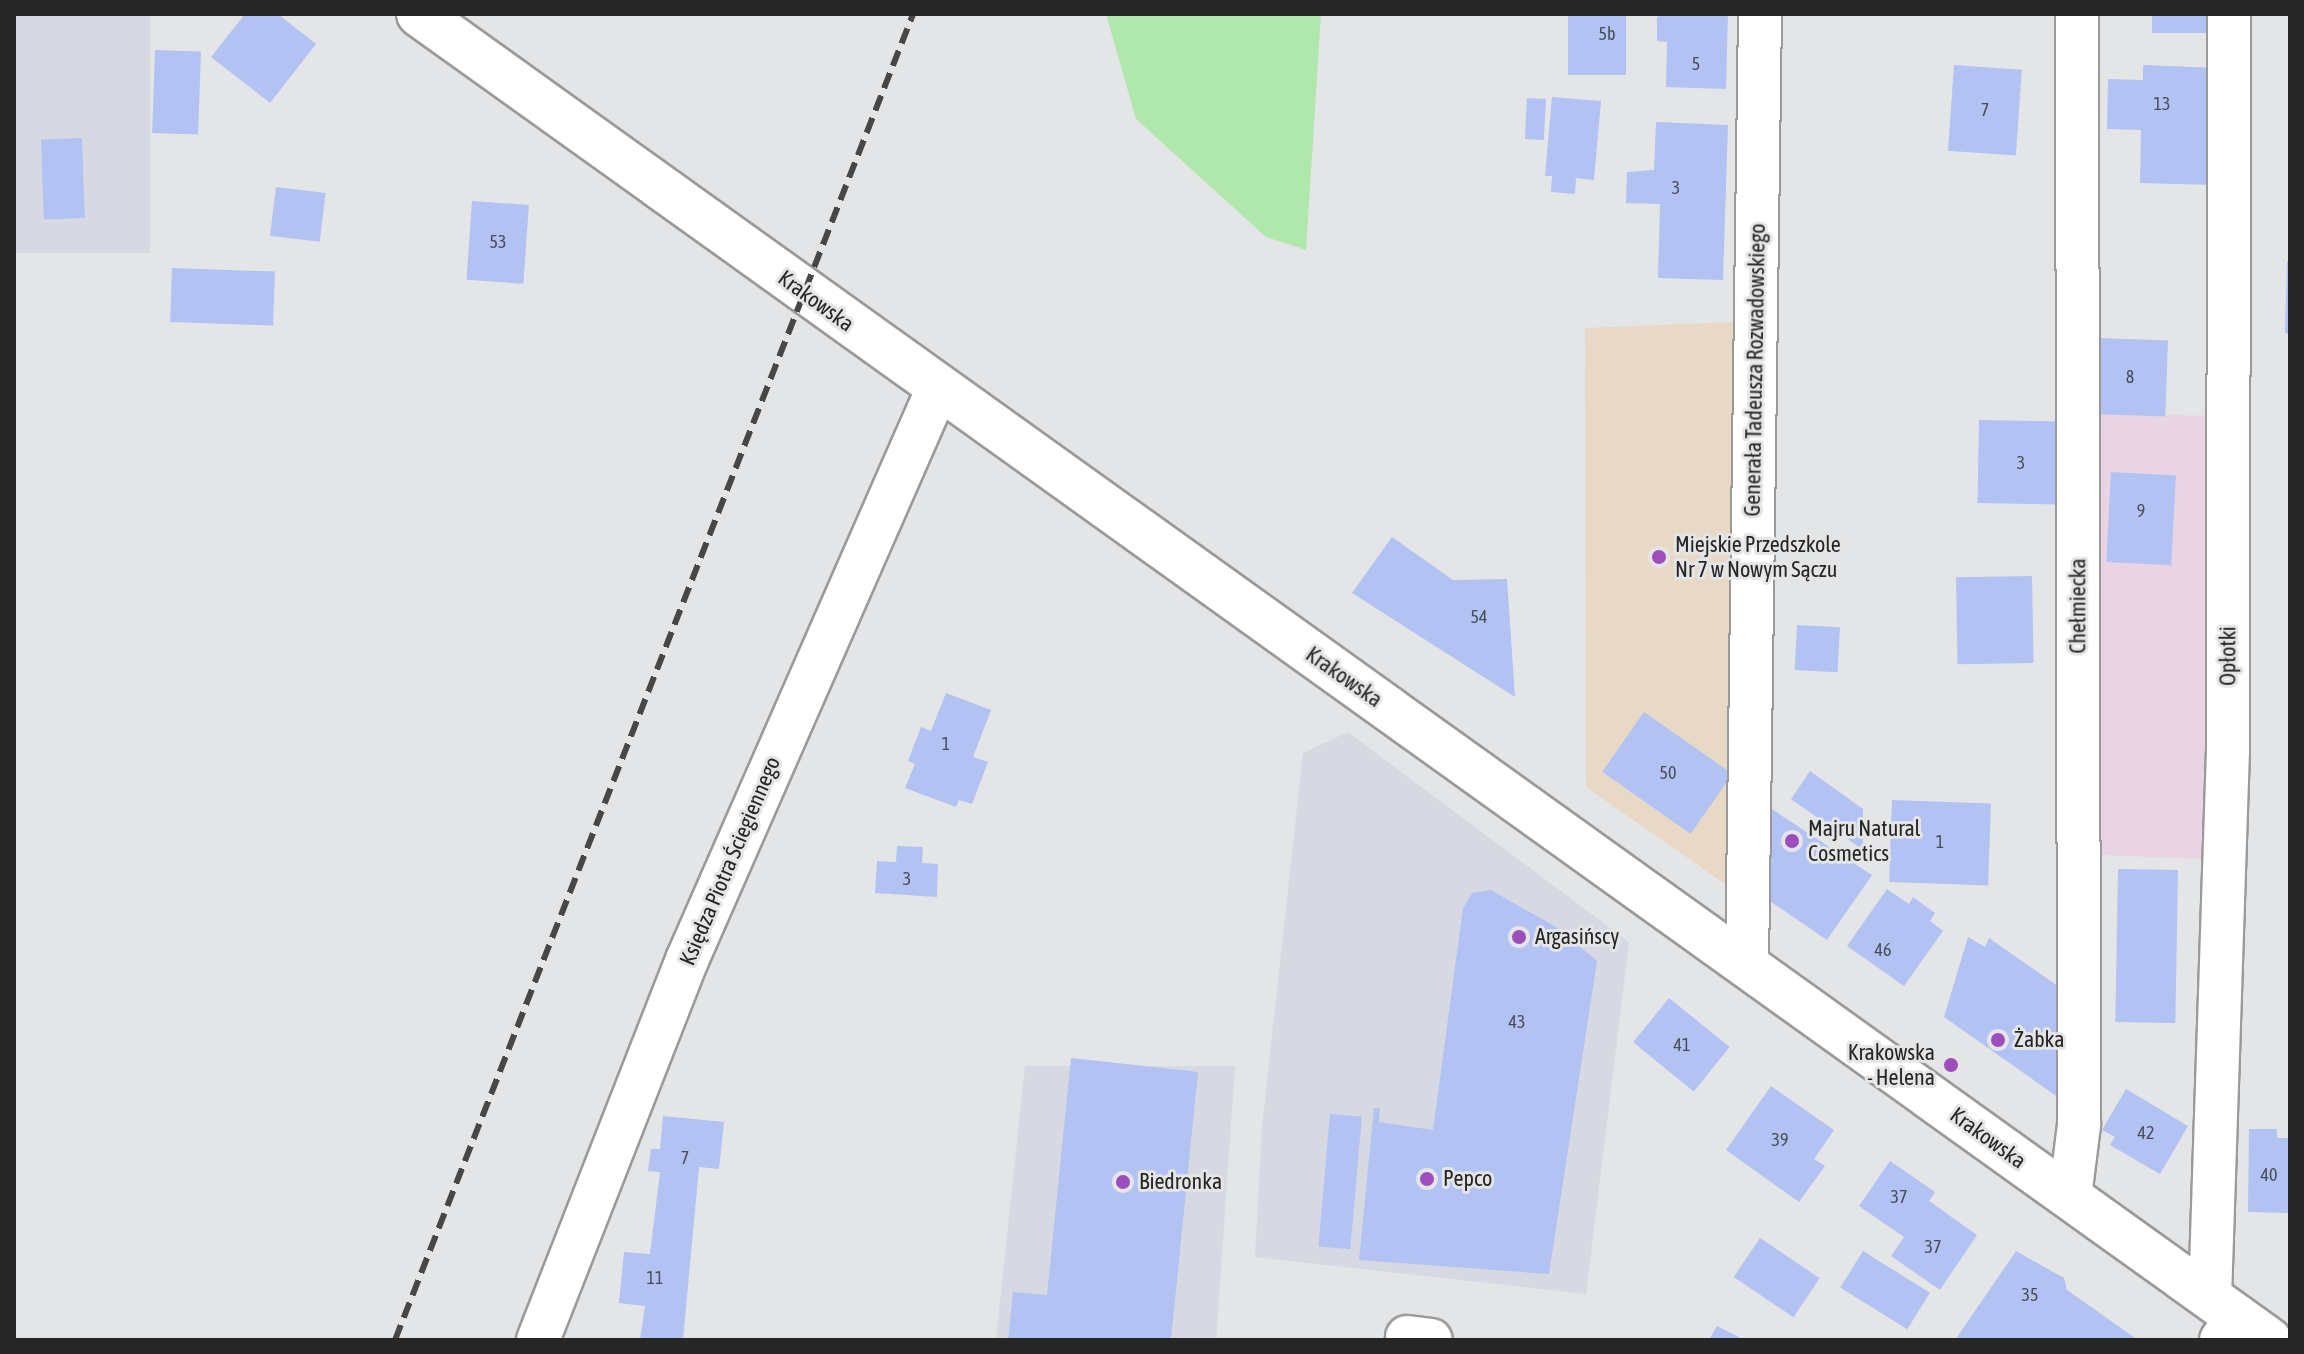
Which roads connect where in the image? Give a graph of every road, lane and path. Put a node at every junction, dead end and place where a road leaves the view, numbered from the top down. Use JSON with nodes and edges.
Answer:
{"nodes":[{"id":1,"x":419,"y":14,"type":"edge"},
{"id":2,"x":1760,"y":14,"type":"edge"},
{"id":3,"x":2077,"y":14,"type":"edge"},
{"id":4,"x":2229,"y":14,"type":"edge"},
{"id":5,"x":938,"y":388,"type":"junction"},
{"id":6,"x":1747,"y":966,"type":"junction"},
{"id":7,"x":2070,"y":1197,"type":"junction"},
{"id":8,"x":2234,"y":1323,"type":"edge"},
{"id":9,"x":538,"y":1340,"type":"edge"}],
"edges":[{"from":1,"to":5,"type":"main road","name":"Krakowska"},
{"from":2,"to":6,"type":"street","name":"Generała Tadeusza Rozwadowskiego"},
{"from":3,"to":7,"type":"street","name":"Chełmiecka"},
{"from":4,"to":8,"type":"street","name":"Opłotki"},
{"from":5,"to":6,"type":"main road","name":"Krakowska"},
{"from":5,"to":9,"type":"street","name":"Księdza Piotra Ściegiennego"},
{"from":6,"to":7,"type":"main road","name":"Krakowska"},
{"from":7,"to":8,"type":"main road","name":"Krakowska"}]}
